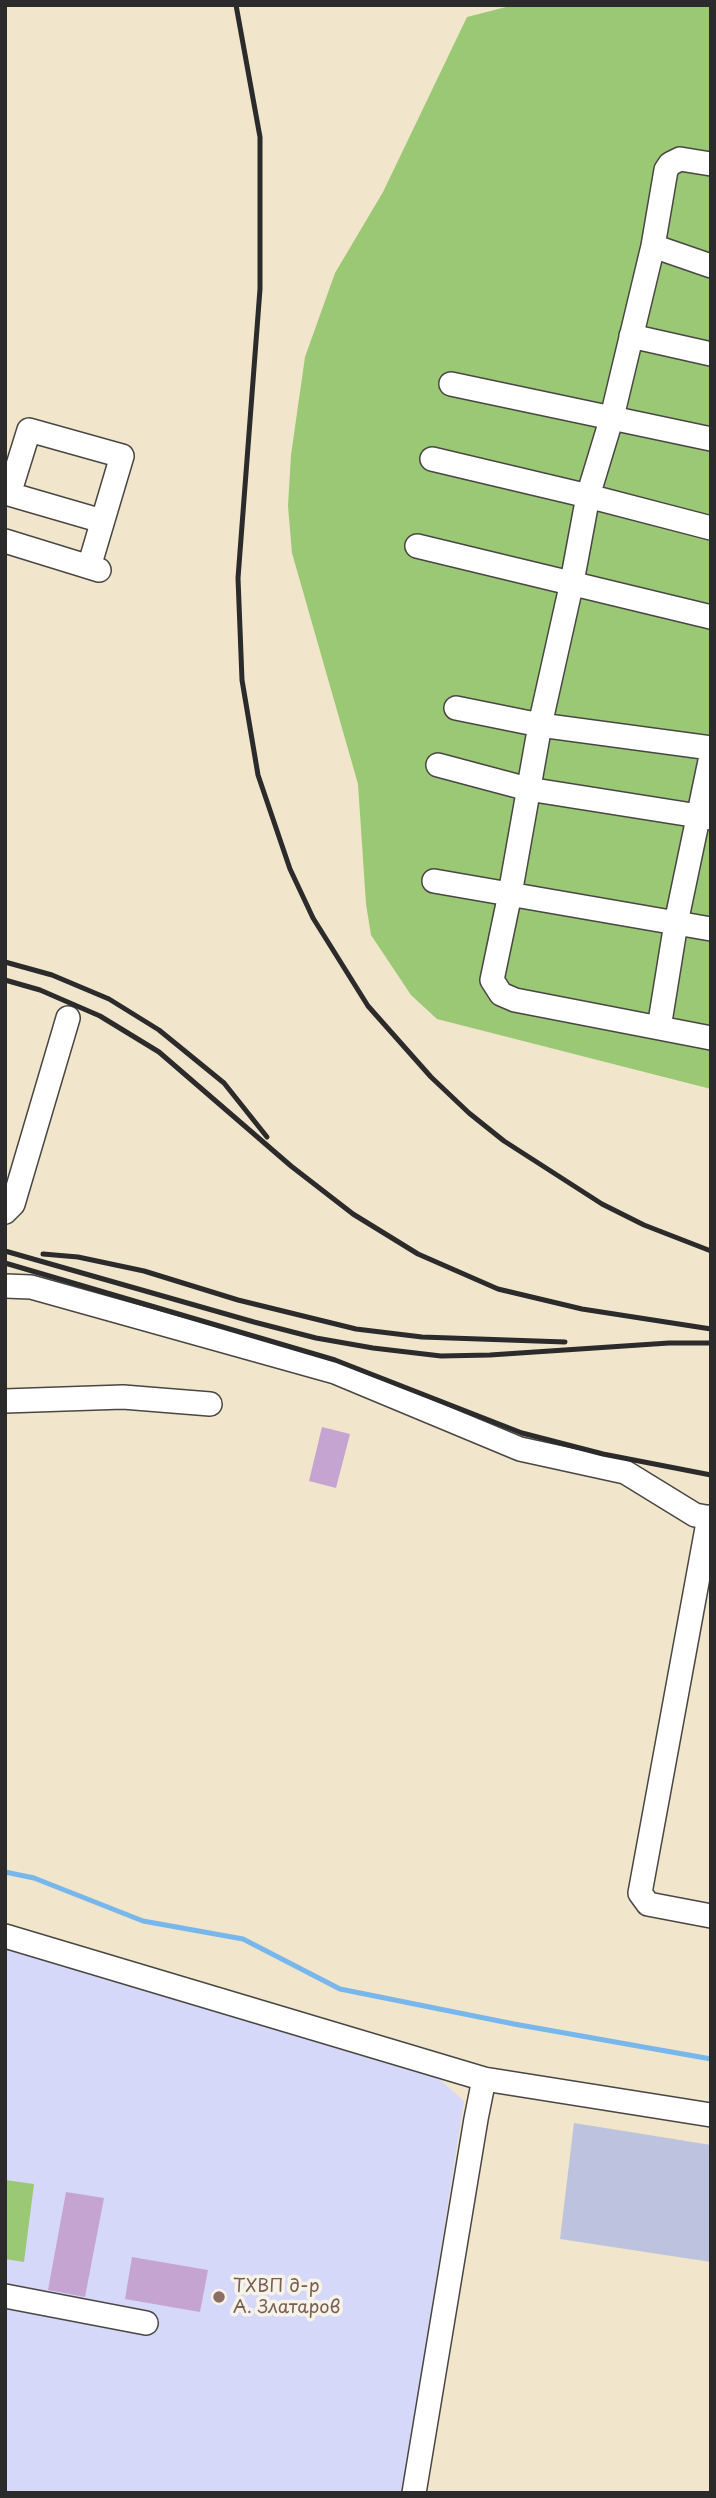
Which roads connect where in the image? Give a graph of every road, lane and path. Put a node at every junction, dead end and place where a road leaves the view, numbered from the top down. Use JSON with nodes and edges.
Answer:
{"nodes":[{"id":1,"x":711,"y":164,"type":"edge"},
{"id":2,"x":653,"y":246,"type":"junction"},
{"id":3,"x":711,"y":266,"type":"edge"},
{"id":4,"x":631,"y":336,"type":"junction"},
{"id":5,"x":711,"y":355,"type":"edge"},
{"id":6,"x":451,"y":384,"type":"dead end"},
{"id":7,"x":612,"y":417,"type":"junction"},
{"id":8,"x":711,"y":439,"type":"edge"},
{"id":9,"x":432,"y":459,"type":"dead end"},
{"id":10,"x":588,"y":496,"type":"junction"},
{"id":11,"x":102,"y":521,"type":"junction"},
{"id":12,"x":711,"y":528,"type":"edge"},
{"id":13,"x":5,"y":541,"type":"edge"},
{"id":14,"x":417,"y":546,"type":"dead end"},
{"id":15,"x":572,"y":582,"type":"junction"},
{"id":16,"x":711,"y":617,"type":"edge"},
{"id":17,"x":456,"y":708,"type":"dead end"},
{"id":18,"x":540,"y":725,"type":"junction"},
{"id":19,"x":711,"y":748,"type":"edge"},
{"id":20,"x":711,"y":756,"type":"edge"},
{"id":21,"x":438,"y":765,"type":"dead end"},
{"id":22,"x":528,"y":789,"type":"junction"},
{"id":23,"x":704,"y":816,"type":"edge"},
{"id":24,"x":435,"y":881,"type":"dead end"},
{"id":25,"x":510,"y":894,"type":"junction"},
{"id":26,"x":676,"y":923,"type":"junction"},
{"id":27,"x":711,"y":929,"type":"edge"},
{"id":28,"x":68,"y":1018,"type":"dead end"},
{"id":29,"x":659,"y":1028,"type":"junction"},
{"id":30,"x":711,"y":1038,"type":"edge"},
{"id":31,"x":5,"y":1212,"type":"edge"},
{"id":32,"x":5,"y":1286,"type":"edge"},
{"id":33,"x":5,"y":1401,"type":"edge"},
{"id":34,"x":210,"y":1404,"type":"dead end"},
{"id":35,"x":710,"y":1518,"type":"edge"},
{"id":36,"x":711,"y":1916,"type":"edge"},
{"id":37,"x":5,"y":1936,"type":"edge"},
{"id":38,"x":484,"y":2079,"type":"junction"},
{"id":39,"x":711,"y":2115,"type":"edge"},
{"id":40,"x":5,"y":2296,"type":"edge"},
{"id":41,"x":146,"y":2323,"type":"dead end"},
{"id":42,"x":414,"y":2493,"type":"edge"}],
"edges":[{"from":1,"to":2,"type":"street"},
{"from":2,"to":3,"type":"street"},
{"from":2,"to":4,"type":"street"},
{"from":4,"to":5,"type":"street"},
{"from":4,"to":7,"type":"street"},
{"from":6,"to":7,"type":"street"},
{"from":7,"to":8,"type":"street"},
{"from":7,"to":10,"type":"street"},
{"from":9,"to":10,"type":"street"},
{"from":10,"to":12,"type":"street"},
{"from":10,"to":15,"type":"street"},
{"from":11,"to":11,"type":"street"},
{"from":11,"to":13,"type":"street"},
{"from":14,"to":15,"type":"street"},
{"from":15,"to":16,"type":"street"},
{"from":15,"to":18,"type":"street"},
{"from":17,"to":18,"type":"street"},
{"from":18,"to":19,"type":"street"},
{"from":18,"to":22,"type":"street"},
{"from":20,"to":23,"type":"street"},
{"from":21,"to":22,"type":"street"},
{"from":22,"to":23,"type":"street"},
{"from":22,"to":25,"type":"street"},
{"from":23,"to":26,"type":"street"},
{"from":24,"to":25,"type":"street"},
{"from":25,"to":26,"type":"street"},
{"from":25,"to":29,"type":"street"},
{"from":26,"to":27,"type":"street"},
{"from":26,"to":29,"type":"street"},
{"from":28,"to":31,"type":"street"},
{"from":29,"to":30,"type":"street"},
{"from":32,"to":35,"type":"street"},
{"from":33,"to":34,"type":"street"},
{"from":35,"to":36,"type":"street"},
{"from":37,"to":38,"type":"street"},
{"from":38,"to":39,"type":"street"},
{"from":38,"to":42,"type":"street"},
{"from":40,"to":41,"type":"street"}]}
